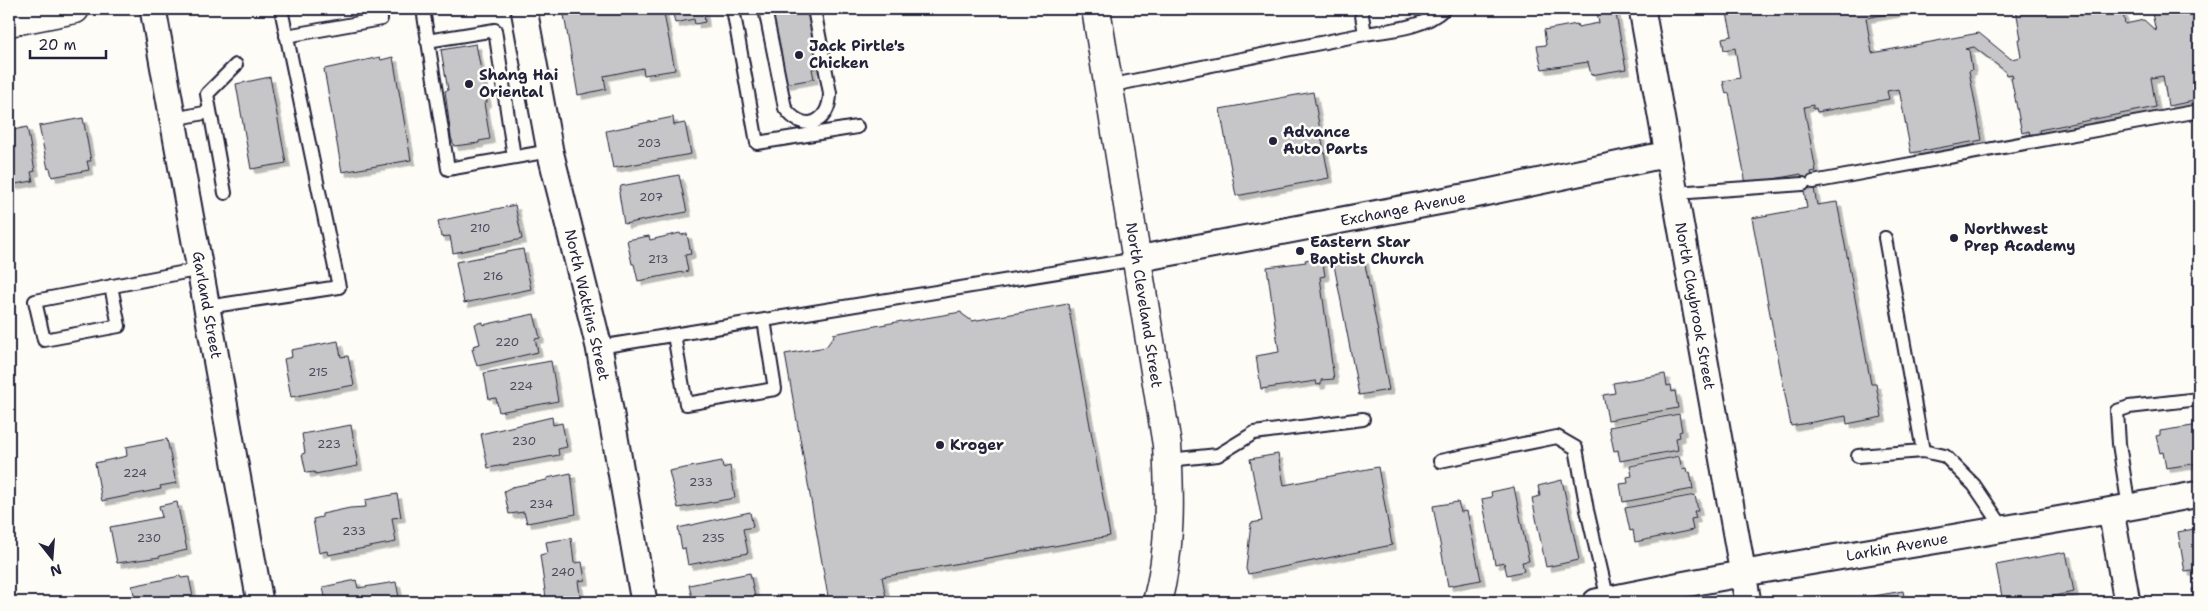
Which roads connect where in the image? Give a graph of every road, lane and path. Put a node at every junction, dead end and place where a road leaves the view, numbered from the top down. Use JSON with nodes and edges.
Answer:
{"nodes":[{"id":1,"x":75,"y":9,"type":"edge"},
{"id":2,"x":153,"y":9,"type":"edge"},
{"id":3,"x":281,"y":9,"type":"edge"},
{"id":4,"x":423,"y":9,"type":"edge"},
{"id":5,"x":524,"y":9,"type":"edge"},
{"id":6,"x":732,"y":9,"type":"edge"},
{"id":7,"x":765,"y":9,"type":"edge"},
{"id":8,"x":814,"y":9,"type":"edge"},
{"id":9,"x":1096,"y":9,"type":"edge"},
{"id":10,"x":1361,"y":9,"type":"edge"},
{"id":11,"x":1444,"y":9,"type":"edge"},
{"id":12,"x":1642,"y":9,"type":"edge"},
{"id":13,"x":382,"y":19,"type":"dead end"},
{"id":14,"x":9,"y":22,"type":"edge"},
{"id":15,"x":1365,"y":34,"type":"junction"},
{"id":16,"x":286,"y":36,"type":"junction"},
{"id":17,"x":427,"y":41,"type":"junction"},
{"id":18,"x":236,"y":64,"type":"dead end"},
{"id":19,"x":1108,"y":86,"type":"junction"},
{"id":20,"x":2199,"y":111,"type":"edge"},
{"id":21,"x":210,"y":112,"type":"junction"},
{"id":22,"x":174,"y":119,"type":"junction"},
{"id":23,"x":857,"y":127,"type":"dead end"},
{"id":24,"x":550,"y":151,"type":"junction"},
{"id":25,"x":1668,"y":154,"type":"junction"},
{"id":26,"x":514,"y":157,"type":"junction"},
{"id":27,"x":225,"y":193,"type":"dead end"},
{"id":28,"x":1675,"y":193,"type":"junction"},
{"id":29,"x":1885,"y":238,"type":"dead end"},
{"id":30,"x":1137,"y":259,"type":"junction"},
{"id":31,"x":201,"y":269,"type":"junction"},
{"id":32,"x":111,"y":286,"type":"junction"},
{"id":33,"x":208,"y":307,"type":"junction"},
{"id":34,"x":764,"y":320,"type":"junction"},
{"id":35,"x":674,"y":335,"type":"junction"},
{"id":36,"x":599,"y":347,"type":"junction"},
{"id":37,"x":2199,"y":399,"type":"edge"},
{"id":38,"x":1363,"y":420,"type":"dead end"},
{"id":39,"x":1923,"y":451,"type":"junction"},
{"id":40,"x":1858,"y":456,"type":"dead end"},
{"id":41,"x":1168,"y":460,"type":"junction"},
{"id":42,"x":1440,"y":462,"type":"dead end"},
{"id":43,"x":2199,"y":494,"type":"edge"},
{"id":44,"x":2120,"y":509,"type":"junction"},
{"id":45,"x":2004,"y":529,"type":"junction"},
{"id":46,"x":1742,"y":573,"type":"junction"},
{"id":47,"x":1602,"y":601,"type":"edge"},
{"id":48,"x":260,"y":602,"type":"edge"},
{"id":49,"x":644,"y":602,"type":"edge"},
{"id":50,"x":1157,"y":602,"type":"edge"},
{"id":51,"x":1748,"y":602,"type":"edge"},
{"id":52,"x":2127,"y":602,"type":"edge"}],
"edges":[{"from":1,"to":14,"type":"main road"},
{"from":2,"to":22,"type":"street","name":"Garland Street"},
{"from":3,"to":16,"type":"lane"},
{"from":4,"to":17,"type":"lane"},
{"from":5,"to":24,"type":"street","name":"North Watkins Street"},
{"from":6,"to":23,"type":"lane"},
{"from":7,"to":8,"type":"lane"},
{"from":9,"to":19,"type":"main road","name":"North Cleveland Street"},
{"from":10,"to":15,"type":"lane"},
{"from":11,"to":15,"type":"lane"},
{"from":12,"to":25,"type":"street","name":"North Claybrook Street"},
{"from":13,"to":16,"type":"lane"},
{"from":15,"to":19,"type":"lane"},
{"from":16,"to":33,"type":"lane"},
{"from":17,"to":26,"type":"lane"},
{"from":17,"to":26,"type":"lane"},
{"from":18,"to":21,"type":"lane"},
{"from":19,"to":30,"type":"main road","name":"North Cleveland Street"},
{"from":20,"to":28,"type":"lane"},
{"from":21,"to":22,"type":"lane"},
{"from":21,"to":27,"type":"lane"},
{"from":22,"to":31,"type":"street","name":"Garland Street"},
{"from":24,"to":26,"type":"lane"},
{"from":24,"to":36,"type":"street","name":"North Watkins Street"},
{"from":25,"to":28,"type":"street","name":"North Claybrook Street"},
{"from":25,"to":30,"type":"street","name":"Exchange Avenue"},
{"from":28,"to":46,"type":"street","name":"North Claybrook Street"},
{"from":29,"to":39,"type":"lane"},
{"from":30,"to":34,"type":"lane"},
{"from":30,"to":41,"type":"main road","name":"North Cleveland Street"},
{"from":31,"to":32,"type":"lane"},
{"from":31,"to":33,"type":"street","name":"Garland Street"},
{"from":32,"to":32,"type":"lane"},
{"from":33,"to":48,"type":"street","name":"Garland Street"},
{"from":34,"to":35,"type":"lane"},
{"from":34,"to":35,"type":"lane"},
{"from":35,"to":36,"type":"lane"},
{"from":36,"to":49,"type":"street","name":"North Watkins Street"},
{"from":37,"to":44,"type":"lane"},
{"from":38,"to":41,"type":"lane"},
{"from":39,"to":40,"type":"lane"},
{"from":39,"to":45,"type":"lane"},
{"from":41,"to":50,"type":"main road","name":"North Cleveland Street"},
{"from":42,"to":47,"type":"lane"},
{"from":43,"to":44,"type":"street","name":"Larkin Avenue"},
{"from":44,"to":45,"type":"street","name":"Larkin Avenue"},
{"from":44,"to":52,"type":"street"},
{"from":45,"to":46,"type":"street","name":"Larkin Avenue"},
{"from":46,"to":47,"type":"street","name":"Larkin Avenue"},
{"from":46,"to":51,"type":"street","name":"North Claybrook Street"}]}
